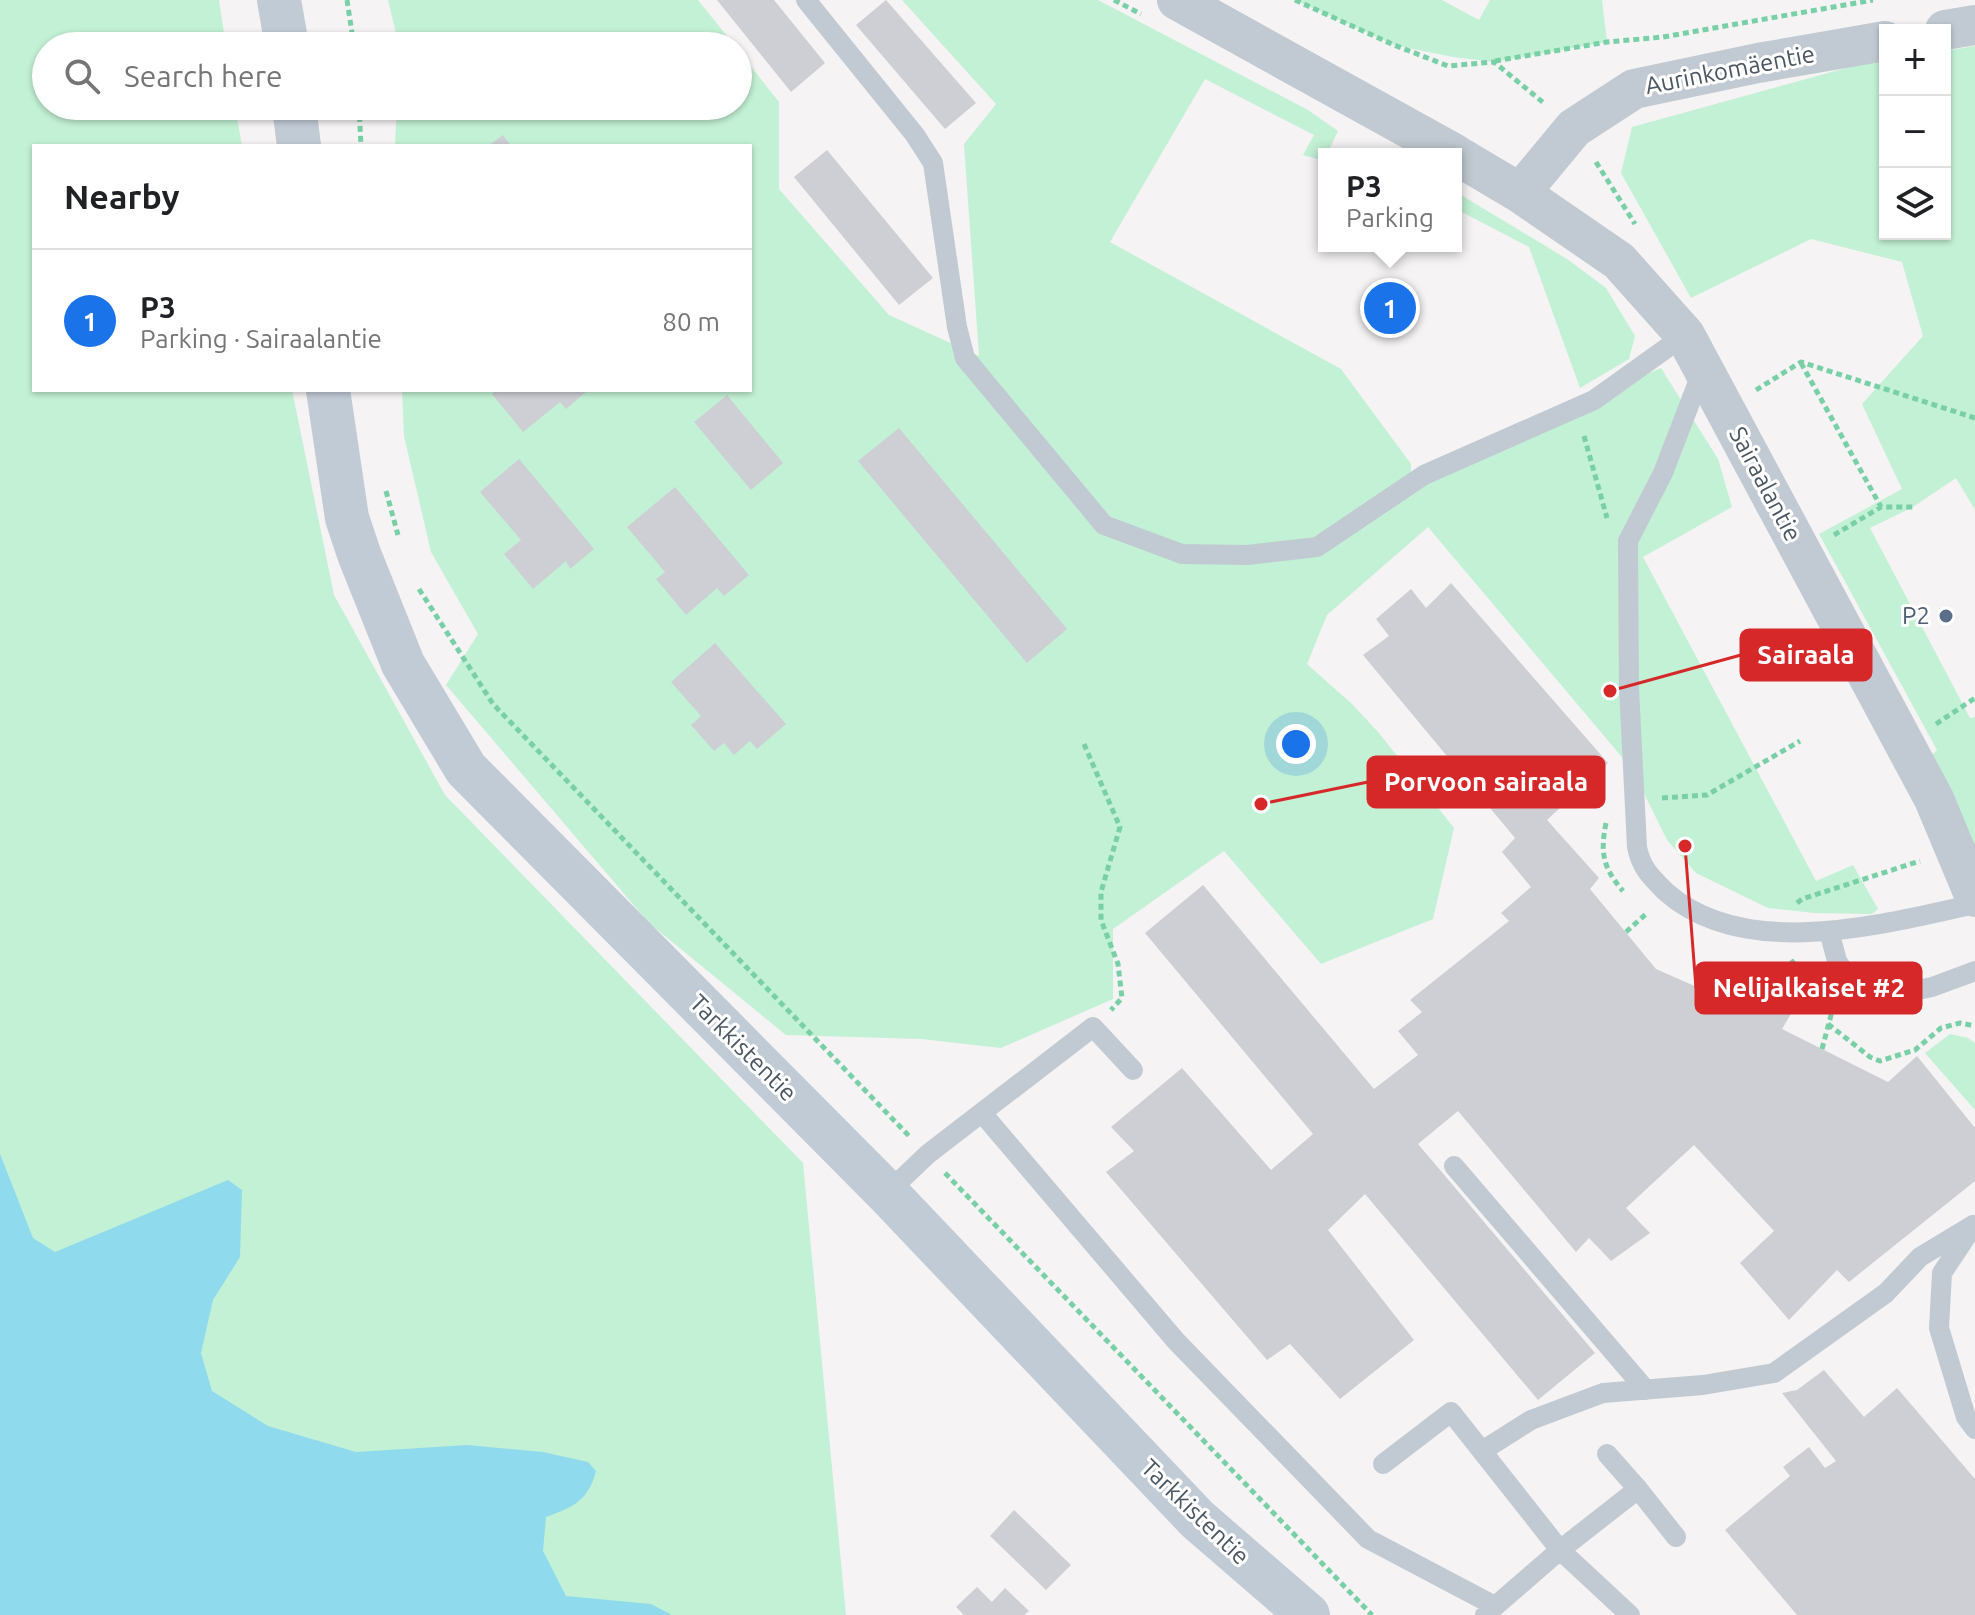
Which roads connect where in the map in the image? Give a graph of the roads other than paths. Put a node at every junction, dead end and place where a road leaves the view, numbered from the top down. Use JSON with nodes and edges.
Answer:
{"nodes":[{"id":1,"x":279,"y":0,"type":"edge"},
{"id":2,"x":806,"y":0,"type":"edge"},
{"id":3,"x":1177,"y":0,"type":"edge"},
{"id":4,"x":1975,"y":25,"type":"edge"},
{"id":5,"x":1951,"y":29,"type":"edge"},
{"id":6,"x":285,"y":32,"type":"edge"},
{"id":7,"x":1879,"y":42,"type":"edge"},
{"id":8,"x":296,"y":120,"type":"edge"},
{"id":9,"x":299,"y":144,"type":"edge"},
{"id":10,"x":1444,"y":148,"type":"edge"},
{"id":11,"x":1462,"y":158,"type":"edge"},
{"id":12,"x":1520,"y":193,"type":"junction"},
{"id":13,"x":1694,"y":352,"type":"junction"},
{"id":14,"x":328,"y":392,"type":"edge"},
{"id":15,"x":1975,"y":897,"type":"edge"},
{"id":16,"x":1975,"y":904,"type":"edge"},
{"id":17,"x":1829,"y":931,"type":"junction"},
{"id":18,"x":1975,"y":971,"type":"edge"},
{"id":19,"x":1133,"y":1070,"type":"dead end"},
{"id":20,"x":982,"y":1113,"type":"junction"},
{"id":21,"x":1454,"y":1166,"type":"dead end"},
{"id":22,"x":887,"y":1193,"type":"junction"},
{"id":23,"x":1974,"y":1225,"type":"edge"},
{"id":24,"x":1646,"y":1390,"type":"junction"},
{"id":25,"x":1975,"y":1429,"type":"edge"},
{"id":26,"x":1482,"y":1451,"type":"junction"},
{"id":27,"x":1607,"y":1454,"type":"dead end"},
{"id":28,"x":1383,"y":1464,"type":"dead end"},
{"id":29,"x":1638,"y":1489,"type":"junction"},
{"id":30,"x":1676,"y":1537,"type":"dead end"},
{"id":31,"x":1560,"y":1550,"type":"junction"},
{"id":32,"x":1490,"y":1610,"type":"edge"},
{"id":33,"x":1308,"y":1615,"type":"edge"},
{"id":34,"x":1630,"y":1615,"type":"edge"}],
"edges":[{"from":1,"to":6,"type":"street"},
{"from":2,"to":13,"type":"lane"},
{"from":3,"to":10,"type":"street","name":"Sairaalantie"},
{"from":4,"to":5,"type":"street"},
{"from":7,"to":12,"type":"street","name":"Aurinkomäentie"},
{"from":8,"to":9,"type":"street"},
{"from":11,"to":12,"type":"street","name":"Sairaalantie"},
{"from":12,"to":13,"type":"street","name":"Sairaalantie"},
{"from":13,"to":15,"type":"street","name":"Sairaalantie"},
{"from":13,"to":17,"type":"lane"},
{"from":14,"to":22,"type":"street","name":"Tarkkistentie"},
{"from":16,"to":17,"type":"lane"},
{"from":17,"to":18,"type":"lane"},
{"from":19,"to":20,"type":"lane"},
{"from":20,"to":22,"type":"lane"},
{"from":20,"to":32,"type":"lane"},
{"from":21,"to":24,"type":"lane"},
{"from":22,"to":33,"type":"street","name":"Tarkkistentie"},
{"from":23,"to":24,"type":"lane"},
{"from":23,"to":25,"type":"lane"},
{"from":24,"to":26,"type":"lane"},
{"from":26,"to":28,"type":"lane"},
{"from":26,"to":31,"type":"lane"},
{"from":27,"to":29,"type":"lane"},
{"from":29,"to":30,"type":"lane"},
{"from":29,"to":31,"type":"lane"},
{"from":31,"to":32,"type":"lane"},
{"from":31,"to":34,"type":"lane"}]}
